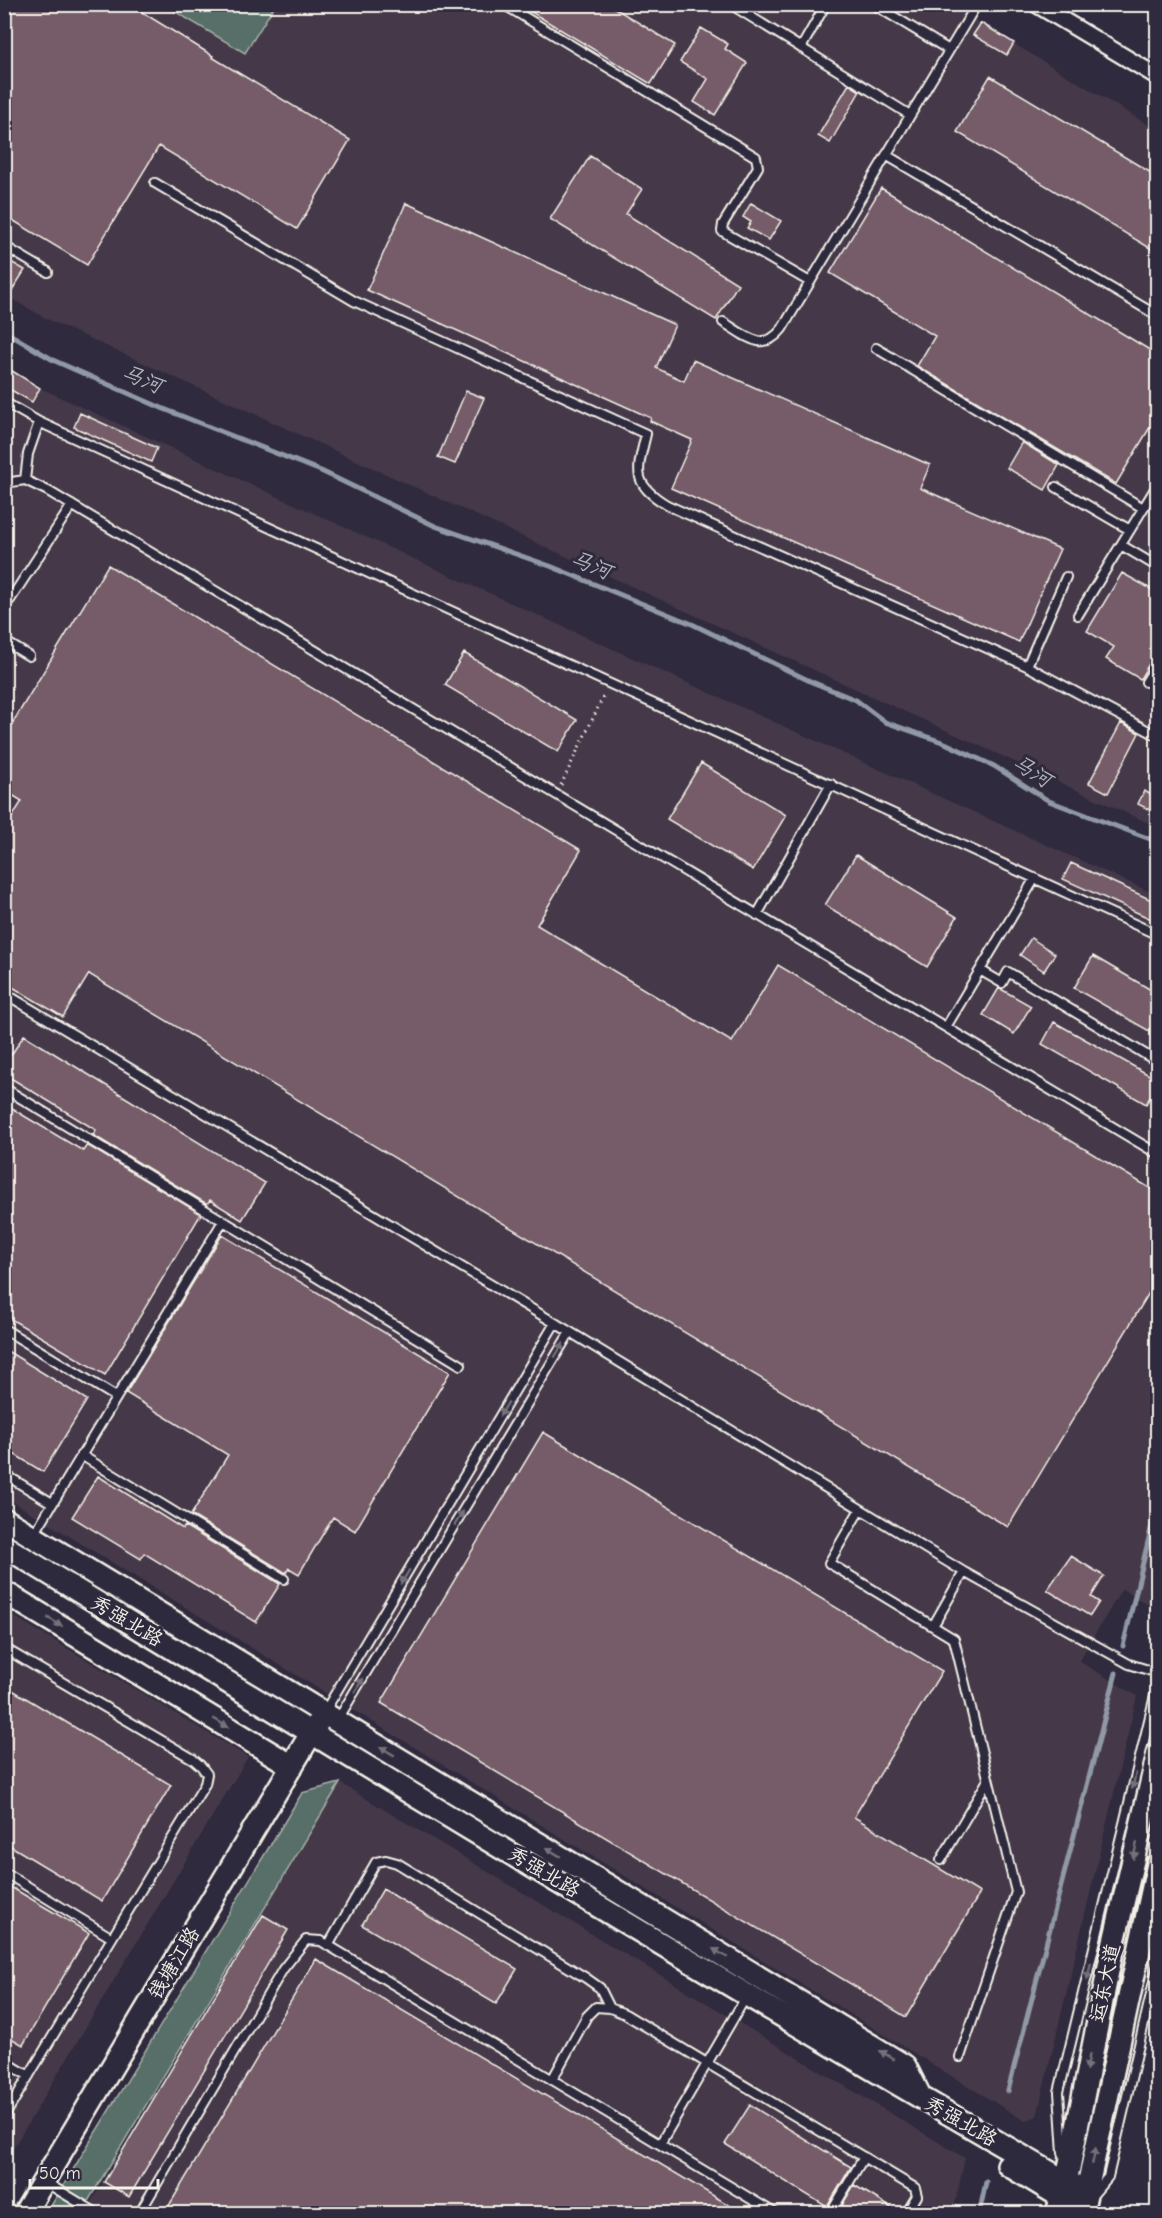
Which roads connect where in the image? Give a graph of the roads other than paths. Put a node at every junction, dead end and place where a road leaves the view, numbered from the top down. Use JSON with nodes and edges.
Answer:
{"nodes":[{"id":1,"x":503,"y":4,"type":"edge"},
{"id":2,"x":730,"y":4,"type":"edge"},
{"id":3,"x":826,"y":4,"type":"edge"},
{"id":4,"x":873,"y":4,"type":"edge"},
{"id":5,"x":977,"y":4,"type":"edge"},
{"id":6,"x":1036,"y":4,"type":"edge"},
{"id":7,"x":801,"y":48,"type":"junction"},
{"id":8,"x":949,"y":50,"type":"junction"},
{"id":9,"x":1158,"y":77,"type":"edge"},
{"id":10,"x":910,"y":115,"type":"junction"},
{"id":11,"x":886,"y":155,"type":"junction"},
{"id":12,"x":155,"y":183,"type":"dead end"},
{"id":13,"x":4,"y":246,"type":"edge"},
{"id":14,"x":48,"y":272,"type":"dead end"},
{"id":15,"x":810,"y":282,"type":"junction"},
{"id":16,"x":1158,"y":315,"type":"edge"},
{"id":17,"x":723,"y":322,"type":"dead end"},
{"id":18,"x":876,"y":348,"type":"dead end"},
{"id":19,"x":4,"y":402,"type":"edge"},
{"id":20,"x":39,"y":422,"type":"junction"},
{"id":21,"x":25,"y":480,"type":"junction"},
{"id":22,"x":4,"y":483,"type":"edge"},
{"id":23,"x":1158,"y":484,"type":"edge"},
{"id":24,"x":1056,"y":487,"type":"dead end"},
{"id":25,"x":72,"y":505,"type":"junction"},
{"id":26,"x":1143,"y":508,"type":"junction"},
{"id":27,"x":1130,"y":530,"type":"junction"},
{"id":28,"x":1120,"y":545,"type":"junction"},
{"id":29,"x":1158,"y":567,"type":"edge"},
{"id":30,"x":1066,"y":577,"type":"dead end"},
{"id":31,"x":10,"y":600,"type":"dead end"},
{"id":32,"x":1078,"y":615,"type":"dead end"},
{"id":33,"x":4,"y":641,"type":"edge"},
{"id":34,"x":29,"y":656,"type":"dead end"},
{"id":35,"x":1158,"y":663,"type":"edge"},
{"id":36,"x":1027,"y":666,"type":"junction"},
{"id":37,"x":1146,"y":682,"type":"dead end"},
{"id":38,"x":1158,"y":736,"type":"edge"},
{"id":39,"x":831,"y":784,"type":"junction"},
{"id":40,"x":1035,"y":878,"type":"junction"},
{"id":41,"x":757,"y":915,"type":"junction"},
{"id":42,"x":1158,"y":935,"type":"edge"},
{"id":43,"x":980,"y":970,"type":"junction"},
{"id":44,"x":4,"y":993,"type":"edge"},
{"id":45,"x":946,"y":1028,"type":"junction"},
{"id":46,"x":1158,"y":1062,"type":"edge"},
{"id":47,"x":4,"y":1088,"type":"edge"},
{"id":48,"x":1158,"y":1154,"type":"edge"},
{"id":49,"x":223,"y":1221,"type":"junction"},
{"id":50,"x":555,"y":1323,"type":"junction"},
{"id":51,"x":4,"y":1329,"type":"edge"},
{"id":52,"x":570,"y":1332,"type":"junction"},
{"id":53,"x":461,"y":1365,"type":"dead end"},
{"id":54,"x":116,"y":1397,"type":"junction"},
{"id":55,"x":81,"y":1455,"type":"junction"},
{"id":56,"x":4,"y":1474,"type":"edge"},
{"id":57,"x":52,"y":1503,"type":"junction"},
{"id":58,"x":860,"y":1509,"type":"junction"},
{"id":59,"x":4,"y":1519,"type":"edge"},
{"id":60,"x":33,"y":1536,"type":"junction"},
{"id":61,"x":12,"y":1557,"type":"edge"},
{"id":62,"x":964,"y":1572,"type":"junction"},
{"id":63,"x":284,"y":1579,"type":"dead end"},
{"id":64,"x":4,"y":1592,"type":"edge"},
{"id":65,"x":933,"y":1626,"type":"junction"},
{"id":66,"x":4,"y":1648,"type":"edge"},
{"id":67,"x":1158,"y":1673,"type":"edge"},
{"id":68,"x":1158,"y":1683,"type":"edge"},
{"id":69,"x":331,"y":1717,"type":"junction"},
{"id":70,"x":316,"y":1742,"type":"junction"},
{"id":71,"x":1158,"y":1754,"type":"edge"},
{"id":72,"x":292,"y":1766,"type":"junction"},
{"id":73,"x":988,"y":1780,"type":"junction"},
{"id":74,"x":941,"y":1860,"type":"dead end"},
{"id":75,"x":1158,"y":1864,"type":"edge"},
{"id":76,"x":4,"y":1872,"type":"edge"},
{"id":77,"x":112,"y":1938,"type":"junction"},
{"id":78,"x":328,"y":1946,"type":"junction"},
{"id":79,"x":1158,"y":1964,"type":"edge"},
{"id":80,"x":744,"y":2000,"type":"junction"},
{"id":81,"x":610,"y":2008,"type":"junction"},
{"id":82,"x":960,"y":2057,"type":"dead end"},
{"id":83,"x":4,"y":2061,"type":"edge"},
{"id":84,"x":708,"y":2062,"type":"junction"},
{"id":85,"x":29,"y":2076,"type":"junction"},
{"id":86,"x":552,"y":2080,"type":"junction"},
{"id":87,"x":922,"y":2099,"type":"junction"},
{"id":88,"x":4,"y":2117,"type":"edge"},
{"id":89,"x":660,"y":2144,"type":"junction"},
{"id":90,"x":864,"y":2157,"type":"junction"},
{"id":91,"x":44,"y":2181,"type":"junction"},
{"id":92,"x":1061,"y":2197,"type":"edge"},
{"id":93,"x":1084,"y":2204,"type":"edge"},
{"id":94,"x":24,"y":2214,"type":"edge"},
{"id":95,"x":98,"y":2214,"type":"edge"},
{"id":96,"x":139,"y":2214,"type":"edge"},
{"id":97,"x":776,"y":2214,"type":"edge"},
{"id":98,"x":830,"y":2214,"type":"edge"},
{"id":99,"x":906,"y":2214,"type":"edge"}],
"edges":[{"from":1,"to":15,"type":"lane"},
{"from":2,"to":7,"type":"lane"},
{"from":3,"to":7,"type":"lane"},
{"from":4,"to":8,"type":"lane"},
{"from":5,"to":8,"type":"lane"},
{"from":6,"to":9,"type":"street"},
{"from":7,"to":10,"type":"lane"},
{"from":8,"to":10,"type":"lane"},
{"from":10,"to":11,"type":"lane"},
{"from":11,"to":15,"type":"lane"},
{"from":11,"to":16,"type":"lane"},
{"from":12,"to":36,"type":"lane"},
{"from":13,"to":14,"type":"lane"},
{"from":15,"to":17,"type":"lane"},
{"from":18,"to":26,"type":"lane"},
{"from":19,"to":20,"type":"lane"},
{"from":20,"to":21,"type":"lane"},
{"from":20,"to":39,"type":"lane"},
{"from":21,"to":22,"type":"lane"},
{"from":21,"to":25,"type":"lane"},
{"from":23,"to":26,"type":"lane"},
{"from":24,"to":27,"type":"lane"},
{"from":25,"to":31,"type":"lane"},
{"from":25,"to":41,"type":"lane"},
{"from":26,"to":27,"type":"lane"},
{"from":27,"to":28,"type":"lane"},
{"from":28,"to":29,"type":"lane"},
{"from":28,"to":32,"type":"lane"},
{"from":30,"to":36,"type":"lane"},
{"from":33,"to":34,"type":"lane"},
{"from":35,"to":37,"type":"lane"},
{"from":36,"to":38,"type":"lane"},
{"from":39,"to":40,"type":"lane"},
{"from":39,"to":41,"type":"lane"},
{"from":40,"to":42,"type":"lane"},
{"from":40,"to":43,"type":"lane"},
{"from":41,"to":45,"type":"lane"},
{"from":43,"to":45,"type":"lane"},
{"from":43,"to":46,"type":"lane"},
{"from":44,"to":50,"type":"lane"},
{"from":45,"to":48,"type":"lane"},
{"from":47,"to":49,"type":"lane"},
{"from":49,"to":53,"type":"lane"},
{"from":49,"to":54,"type":"lane"},
{"from":50,"to":52,"type":"lane"},
{"from":50,"to":69,"type":"lane","one_way":true},
{"from":51,"to":54,"type":"lane"},
{"from":52,"to":58,"type":"lane"},
{"from":69,"to":52,"type":"lane","one_way":true},
{"from":54,"to":55,"type":"lane"},
{"from":55,"to":57,"type":"lane"},
{"from":55,"to":63,"type":"lane"},
{"from":56,"to":57,"type":"lane"},
{"from":57,"to":60,"type":"lane"},
{"from":58,"to":62,"type":"lane"},
{"from":58,"to":65,"type":"lane"},
{"from":59,"to":60,"type":"street"},
{"from":60,"to":61,"type":"lane"},
{"from":60,"to":69,"type":"street"},
{"from":61,"to":70,"type":"street","name":"秀强北路"},
{"from":62,"to":65,"type":"lane"},
{"from":62,"to":67,"type":"lane"},
{"from":64,"to":72,"type":"street","one_way":true},
{"from":65,"to":73,"type":"lane"},
{"from":66,"to":77,"type":"lane"},
{"from":68,"to":92,"type":"lane","one_way":true},
{"from":69,"to":70,"type":"street","name":"钱塘江路"},
{"from":87,"to":69,"type":"street","one_way":true},
{"from":70,"to":72,"type":"street","name":"钱塘江路"},
{"from":70,"to":80,"type":"street","name":"秀强北路"},
{"from":71,"to":92,"type":"street","name":"运东大道","one_way":true},
{"from":72,"to":91,"type":"street","name":"钱塘江路"},
{"from":73,"to":74,"type":"lane"},
{"from":73,"to":82,"type":"lane"},
{"from":93,"to":75,"type":"street","name":"运东大道","one_way":true},
{"from":76,"to":77,"type":"lane"},
{"from":77,"to":85,"type":"lane"},
{"from":78,"to":81,"type":"lane"},
{"from":78,"to":86,"type":"lane"},
{"from":78,"to":96,"type":"lane"},
{"from":79,"to":93,"type":"lane"},
{"from":80,"to":84,"type":"lane"},
{"from":80,"to":87,"type":"street","name":"秀强北路"},
{"from":80,"to":92,"type":"street","name":"秀强北路"},
{"from":81,"to":84,"type":"lane"},
{"from":81,"to":86,"type":"lane"},
{"from":83,"to":85,"type":"lane"},
{"from":84,"to":89,"type":"lane"},
{"from":84,"to":90,"type":"lane"},
{"from":85,"to":88,"type":"lane"},
{"from":86,"to":89,"type":"lane"},
{"from":87,"to":92,"type":"street","name":"秀强北路"},
{"from":89,"to":97,"type":"lane"},
{"from":90,"to":98,"type":"lane"},
{"from":90,"to":99,"type":"lane"},
{"from":91,"to":94,"type":"street","name":"钱塘江路"},
{"from":91,"to":95,"type":"lane"},
{"from":92,"to":93,"type":"street","name":"秀强北路"}]}
